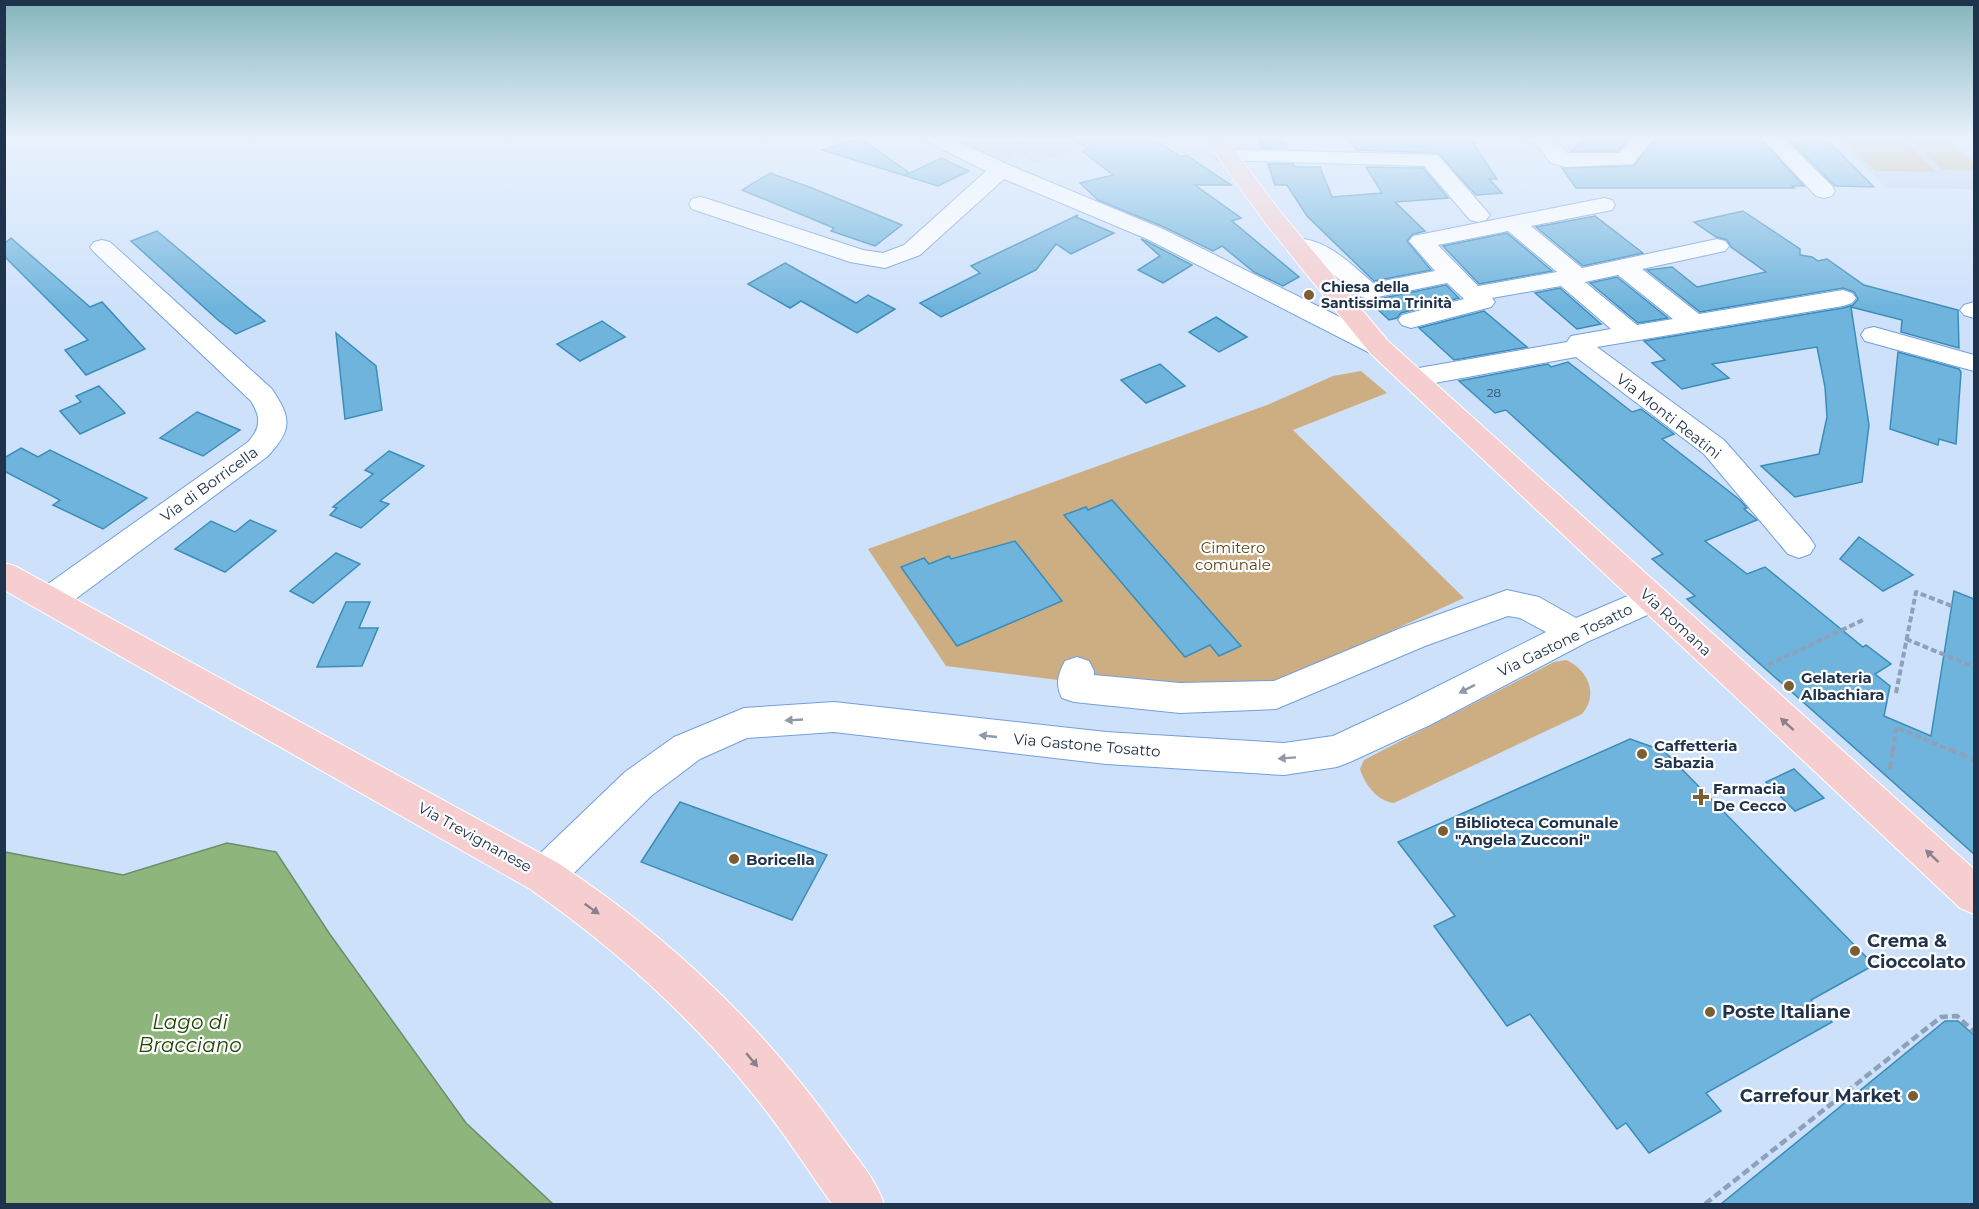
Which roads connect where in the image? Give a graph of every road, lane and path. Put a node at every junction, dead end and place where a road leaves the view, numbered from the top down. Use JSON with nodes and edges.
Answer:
{"nodes":[{"id":1,"x":974,"y":194,"type":"edge"},
{"id":2,"x":1060,"y":194,"type":"edge"},
{"id":3,"x":1257,"y":194,"type":"edge"},
{"id":4,"x":1460,"y":194,"type":"edge"},
{"id":5,"x":700,"y":204,"type":"dead end"},
{"id":6,"x":1604,"y":205,"type":"dead end"},
{"id":7,"x":1478,"y":215,"type":"dead end"},
{"id":8,"x":1513,"y":223,"type":"junction"},
{"id":9,"x":1295,"y":244,"type":"junction"},
{"id":10,"x":1718,"y":246,"type":"dead end"},
{"id":11,"x":102,"y":248,"type":"dead end"},
{"id":12,"x":1622,"y":266,"type":"junction"},
{"id":13,"x":1452,"y":274,"type":"junction"},
{"id":14,"x":1571,"y":277,"type":"junction"},
{"id":15,"x":1473,"y":294,"type":"junction"},
{"id":16,"x":1843,"y":298,"type":"dead end"},
{"id":17,"x":1411,"y":320,"type":"dead end"},
{"id":18,"x":1694,"y":323,"type":"junction"},
{"id":19,"x":1631,"y":333,"type":"junction"},
{"id":20,"x":1874,"y":335,"type":"dead end"},
{"id":21,"x":1379,"y":347,"type":"junction"},
{"id":22,"x":1581,"y":348,"type":"junction"},
{"id":23,"x":1974,"y":363,"type":"edge"},
{"id":24,"x":1413,"y":378,"type":"junction"},
{"id":25,"x":1799,"y":546,"type":"dead end"},
{"id":26,"x":4,"y":575,"type":"edge"},
{"id":27,"x":1651,"y":599,"type":"junction"},
{"id":28,"x":50,"y":600,"type":"junction"},
{"id":29,"x":1952,"y":606,"type":"dead end"},
{"id":30,"x":1865,"y":619,"type":"dead end"},
{"id":31,"x":1575,"y":633,"type":"junction"},
{"id":32,"x":1906,"y":639,"type":"junction"},
{"id":33,"x":1974,"y":667,"type":"edge"},
{"id":34,"x":1077,"y":671,"type":"dead end"},
{"id":35,"x":1738,"y":680,"type":"junction"},
{"id":36,"x":1896,"y":693,"type":"dead end"},
{"id":37,"x":1974,"y":760,"type":"edge"},
{"id":38,"x":1890,"y":769,"type":"dead end"},
{"id":39,"x":544,"y":876,"type":"junction"},
{"id":40,"x":1974,"y":895,"type":"edge"},
{"id":41,"x":1974,"y":1032,"type":"edge"},
{"id":42,"x":860,"y":1204,"type":"edge"},
{"id":43,"x":1705,"y":1204,"type":"edge"}],
"edges":[{"from":1,"to":5,"type":"street"},
{"from":2,"to":21,"type":"street"},
{"from":3,"to":9,"type":"main road","name":"Via Romana"},
{"from":4,"to":7,"type":"street"},
{"from":6,"to":8,"type":"street"},
{"from":8,"to":13,"type":"street"},
{"from":8,"to":14,"type":"street"},
{"from":9,"to":13,"type":"street"},
{"from":9,"to":21,"type":"main road","name":"Via Romana"},
{"from":10,"to":12,"type":"street"},
{"from":11,"to":28,"type":"street","name":"Via di Borricella"},
{"from":12,"to":14,"type":"street"},
{"from":12,"to":18,"type":"street"},
{"from":13,"to":15,"type":"street"},
{"from":14,"to":15,"type":"street"},
{"from":14,"to":19,"type":"street"},
{"from":15,"to":17,"type":"street"},
{"from":16,"to":18,"type":"street"},
{"from":18,"to":19,"type":"street"},
{"from":19,"to":22,"type":"street"},
{"from":20,"to":23,"type":"street"},
{"from":21,"to":24,"type":"main road","name":"Via Romana"},
{"from":22,"to":24,"type":"street"},
{"from":22,"to":25,"type":"street","name":"Via Monti Reatini"},
{"from":24,"to":27,"type":"main road","name":"Via Romana"},
{"from":26,"to":28,"type":"main road","name":"Via Trevignanese"},
{"from":27,"to":31,"type":"street","name":"Via Gastone Tosatto"},
{"from":27,"to":35,"type":"main road","name":"Via Romana"},
{"from":28,"to":39,"type":"main road","name":"Via Trevignanese"},
{"from":29,"to":32,"type":"path"},
{"from":30,"to":35,"type":"path"},
{"from":31,"to":34,"type":"street"},
{"from":31,"to":39,"type":"street","name":"Via Gastone Tosatto","one_way":true},
{"from":32,"to":33,"type":"path"},
{"from":32,"to":36,"type":"path"},
{"from":40,"to":35,"type":"main road","name":"Via Romana","one_way":true},
{"from":37,"to":38,"type":"path"},
{"from":39,"to":42,"type":"main road","name":"Via Trevignanese","one_way":true},
{"from":41,"to":43,"type":"path"}]}
